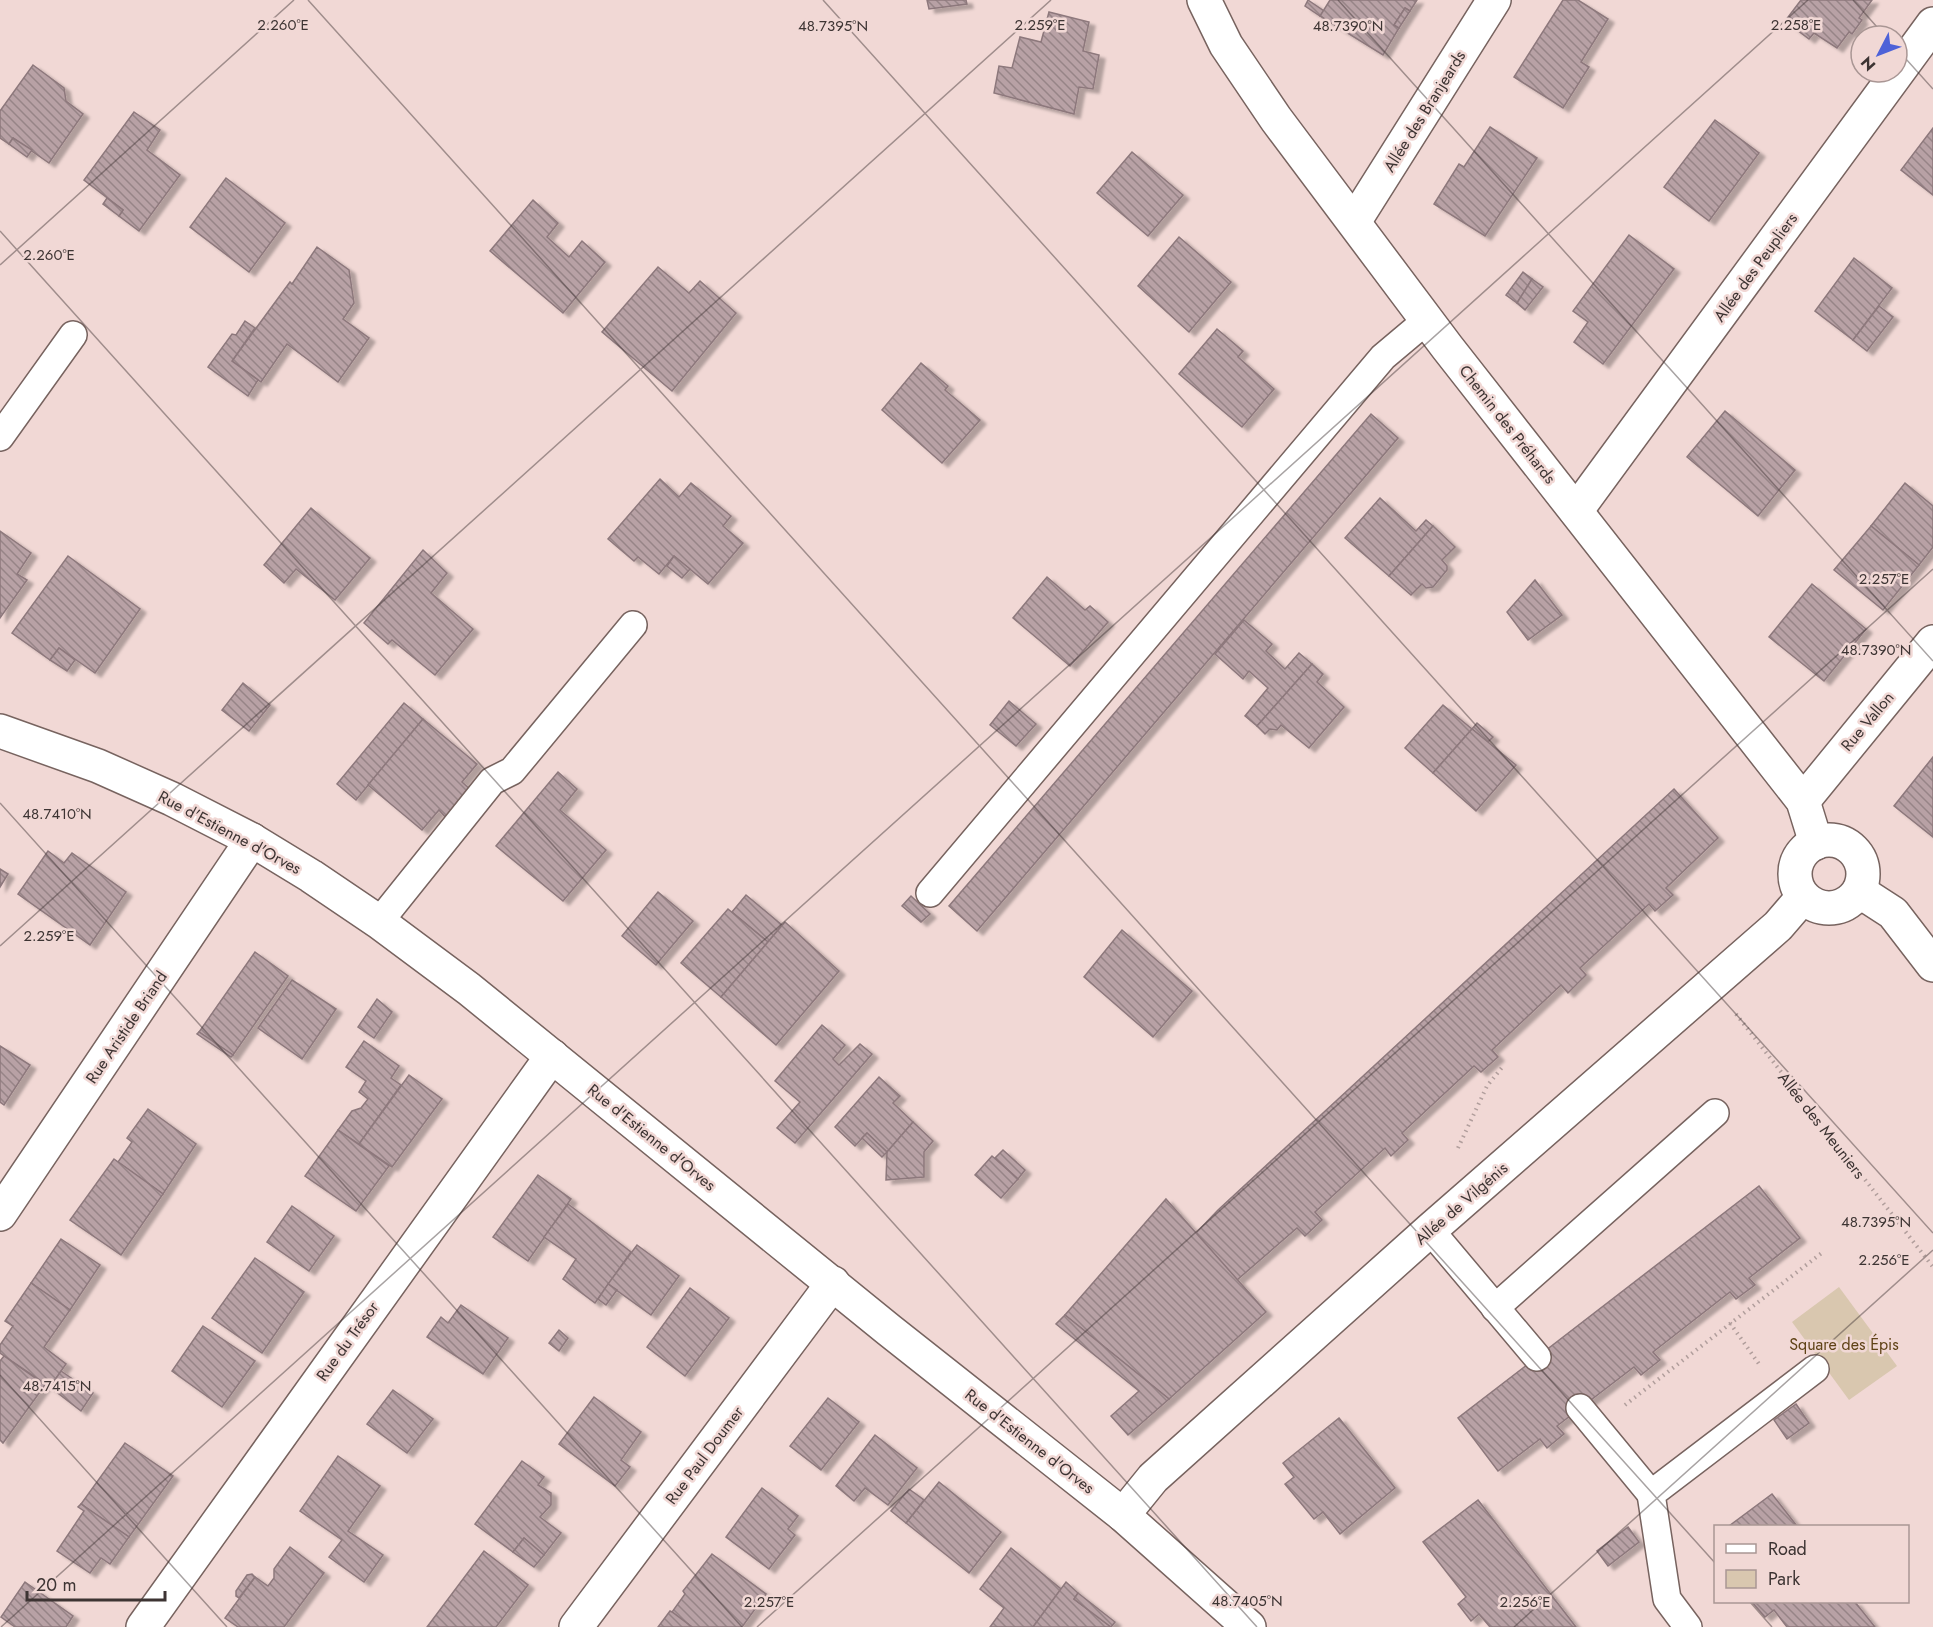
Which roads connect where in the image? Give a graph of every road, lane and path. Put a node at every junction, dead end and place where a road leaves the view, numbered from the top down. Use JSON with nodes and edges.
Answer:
{"nodes":[{"id":1,"x":1204,"y":0,"type":"edge"},
{"id":2,"x":1494,"y":0,"type":"edge"},
{"id":3,"x":1933,"y":24,"type":"edge"},
{"id":4,"x":1354,"y":222,"type":"junction"},
{"id":5,"x":1427,"y":321,"type":"junction"},
{"id":6,"x":74,"y":335,"type":"dead end"},
{"id":7,"x":0,"y":437,"type":"edge"},
{"id":8,"x":1576,"y":511,"type":"junction"},
{"id":9,"x":633,"y":625,"type":"dead end"},
{"id":10,"x":1933,"y":642,"type":"edge"},
{"id":11,"x":0,"y":731,"type":"edge"},
{"id":12,"x":1803,"y":801,"type":"junction"},
{"id":13,"x":252,"y":840,"type":"junction"},
{"id":14,"x":1816,"y":843,"type":"junction"},
{"id":15,"x":1859,"y":891,"type":"junction"},
{"id":16,"x":930,"y":893,"type":"dead end"},
{"id":17,"x":1803,"y":897,"type":"junction"},
{"id":18,"x":379,"y":922,"type":"junction"},
{"id":19,"x":1923,"y":935,"type":"edge"},
{"id":20,"x":1933,"y":965,"type":"edge"},
{"id":21,"x":1712,"y":983,"type":"junction"},
{"id":22,"x":552,"y":1056,"type":"junction"},
{"id":23,"x":1504,"y":1065,"type":"dead end"},
{"id":24,"x":1715,"y":1113,"type":"dead end"},
{"id":25,"x":1455,"y":1157,"type":"dead end"},
{"id":26,"x":0,"y":1214,"type":"edge"},
{"id":27,"x":1430,"y":1230,"type":"junction"},
{"id":28,"x":1823,"y":1252,"type":"dead end"},
{"id":29,"x":1933,"y":1267,"type":"edge"},
{"id":30,"x":833,"y":1283,"type":"junction"},
{"id":31,"x":1496,"y":1308,"type":"junction"},
{"id":32,"x":1730,"y":1323,"type":"junction"},
{"id":33,"x":1751,"y":1353,"type":"dead end"},
{"id":34,"x":1537,"y":1357,"type":"dead end"},
{"id":35,"x":1815,"y":1369,"type":"dead end"},
{"id":36,"x":1588,"y":1418,"type":"joint"},
{"id":37,"x":1651,"y":1494,"type":"junction"},
{"id":38,"x":1123,"y":1515,"type":"junction"},
{"id":39,"x":143,"y":1627,"type":"edge"},
{"id":40,"x":576,"y":1627,"type":"edge"},
{"id":41,"x":1249,"y":1627,"type":"edge"},
{"id":42,"x":1688,"y":1627,"type":"edge"}],
"edges":[{"from":1,"to":4,"type":"street","name":"Chemin des Préhards"},
{"from":2,"to":4,"type":"street","name":"Allée des Branjeards"},
{"from":3,"to":8,"type":"street","name":"Allée des Peupliers"},
{"from":4,"to":5,"type":"street","name":"Chemin des Préhards"},
{"from":5,"to":8,"type":"street","name":"Chemin des Préhards"},
{"from":5,"to":16,"type":"lane"},
{"from":6,"to":7,"type":"lane"},
{"from":8,"to":12,"type":"street","name":"Chemin des Préhards"},
{"from":9,"to":18,"type":"lane"},
{"from":10,"to":12,"type":"street","name":"Rue Vallon"},
{"from":11,"to":13,"type":"street","name":"Rue d'Estienne d'Orves"},
{"from":12,"to":14,"type":"street","name":"Chemin des Préhards"},
{"from":13,"to":18,"type":"street","name":"Rue d'Estienne d'Orves"},
{"from":13,"to":26,"type":"street","name":"Rue Aristide Briand"},
{"from":14,"to":15,"type":"street"},
{"from":14,"to":17,"type":"street"},
{"from":15,"to":17,"type":"street"},
{"from":15,"to":19,"type":"street"},
{"from":17,"to":21,"type":"street","name":"Allée de Vilgénis"},
{"from":18,"to":22,"type":"street","name":"Rue d'Estienne d'Orves"},
{"from":19,"to":20,"type":"street"},
{"from":21,"to":27,"type":"street","name":"Allée de Vilgénis"},
{"from":21,"to":29,"type":"path","name":"Allée des Meuniers"},
{"from":22,"to":30,"type":"street","name":"Rue d'Estienne d'Orves"},
{"from":22,"to":39,"type":"street","name":"Rue du Trésor"},
{"from":23,"to":25,"type":"path"},
{"from":24,"to":31,"type":"lane"},
{"from":27,"to":31,"type":"lane"},
{"from":27,"to":38,"type":"street","name":"Allée de Vilgénis"},
{"from":28,"to":32,"type":"path"},
{"from":30,"to":38,"type":"street","name":"Rue d'Estienne d'Orves"},
{"from":30,"to":40,"type":"street","name":"Rue Paul Doumer"},
{"from":31,"to":34,"type":"lane"},
{"from":32,"to":33,"type":"path"},
{"from":32,"to":36,"type":"path"},
{"from":35,"to":37,"type":"lane"},
{"from":36,"to":37,"type":"lane"},
{"from":37,"to":42,"type":"lane"},
{"from":38,"to":41,"type":"street","name":"Rue d'Estienne d'Orves"}]}
